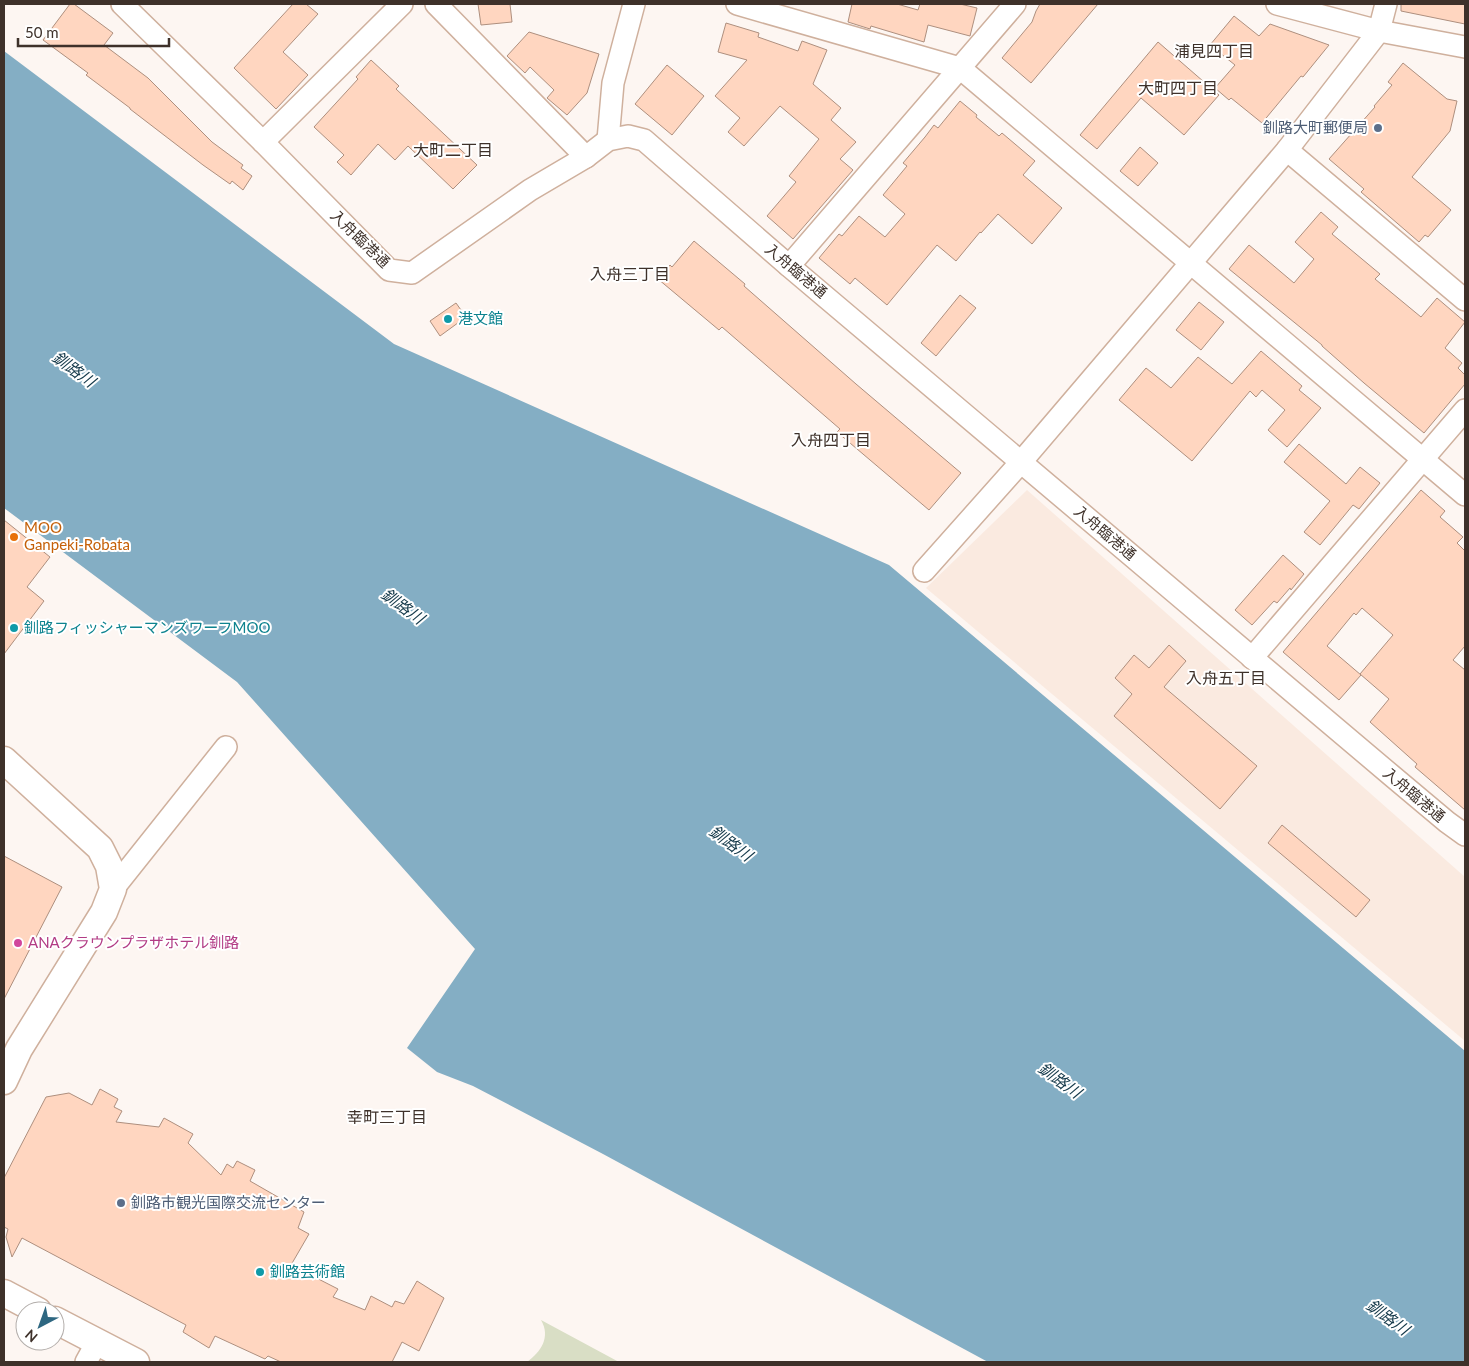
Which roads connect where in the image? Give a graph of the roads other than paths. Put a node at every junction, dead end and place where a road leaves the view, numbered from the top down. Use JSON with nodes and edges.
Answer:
{"nodes":[{"id":1,"x":122,"y":4,"type":"edge"},
{"id":2,"x":402,"y":4,"type":"edge"},
{"id":3,"x":436,"y":4,"type":"edge"},
{"id":4,"x":634,"y":4,"type":"edge"},
{"id":5,"x":737,"y":4,"type":"edge"},
{"id":6,"x":1014,"y":4,"type":"edge"},
{"id":7,"x":1277,"y":4,"type":"edge"},
{"id":8,"x":1386,"y":4,"type":"edge"},
{"id":9,"x":1379,"y":31,"type":"junction"},
{"id":10,"x":1465,"y":47,"type":"edge"},
{"id":11,"x":960,"y":68,"type":"junction"},
{"id":12,"x":608,"y":140,"type":"junction"},
{"id":13,"x":263,"y":142,"type":"junction"},
{"id":14,"x":1287,"y":150,"type":"junction"},
{"id":15,"x":586,"y":157,"type":"junction"},
{"id":16,"x":1192,"y":262,"type":"junction"},
{"id":17,"x":789,"y":266,"type":"junction"},
{"id":18,"x":1465,"y":300,"type":"edge"},
{"id":19,"x":1465,"y":410,"type":"edge"},
{"id":20,"x":1423,"y":459,"type":"junction"},
{"id":21,"x":1021,"y":462,"type":"junction"},
{"id":22,"x":1465,"y":495,"type":"edge"},
{"id":23,"x":924,"y":571,"type":"dead end"},
{"id":24,"x":1252,"y":658,"type":"junction"},
{"id":25,"x":226,"y":747,"type":"dead end"},
{"id":26,"x":4,"y":760,"type":"edge"},
{"id":27,"x":1465,"y":835,"type":"edge"},
{"id":28,"x":113,"y":889,"type":"junction"},
{"id":29,"x":5,"y":1077,"type":"edge"},
{"id":30,"x":4,"y":1293,"type":"edge"},
{"id":31,"x":19,"y":1301,"type":"edge"},
{"id":32,"x":65,"y":1329,"type":"edge"},
{"id":33,"x":91,"y":1352,"type":"edge"},
{"id":34,"x":136,"y":1362,"type":"edge"}],
"edges":[{"from":1,"to":13,"type":"street","name":"入舟臨港通"},
{"from":2,"to":13,"type":"street"},
{"from":3,"to":15,"type":"street"},
{"from":4,"to":12,"type":"street"},
{"from":5,"to":11,"type":"street"},
{"from":6,"to":11,"type":"street"},
{"from":7,"to":9,"type":"street"},
{"from":8,"to":9,"type":"street"},
{"from":9,"to":10,"type":"street"},
{"from":9,"to":14,"type":"street"},
{"from":11,"to":16,"type":"street"},
{"from":11,"to":17,"type":"street"},
{"from":12,"to":15,"type":"street","name":"入舟臨港通"},
{"from":12,"to":17,"type":"street","name":"入舟臨港通"},
{"from":13,"to":15,"type":"street","name":"入舟臨港通"},
{"from":14,"to":16,"type":"street"},
{"from":14,"to":18,"type":"street"},
{"from":16,"to":20,"type":"street"},
{"from":16,"to":21,"type":"street"},
{"from":17,"to":21,"type":"street","name":"入舟臨港通"},
{"from":19,"to":20,"type":"street"},
{"from":20,"to":22,"type":"street"},
{"from":20,"to":24,"type":"street"},
{"from":21,"to":23,"type":"street"},
{"from":21,"to":24,"type":"street","name":"入舟臨港通"},
{"from":24,"to":27,"type":"street","name":"入舟臨港通"},
{"from":25,"to":28,"type":"street"},
{"from":26,"to":28,"type":"street"},
{"from":28,"to":29,"type":"street"},
{"from":30,"to":31,"type":"street"},
{"from":32,"to":33,"type":"street"},
{"from":33,"to":34,"type":"street"}]}
